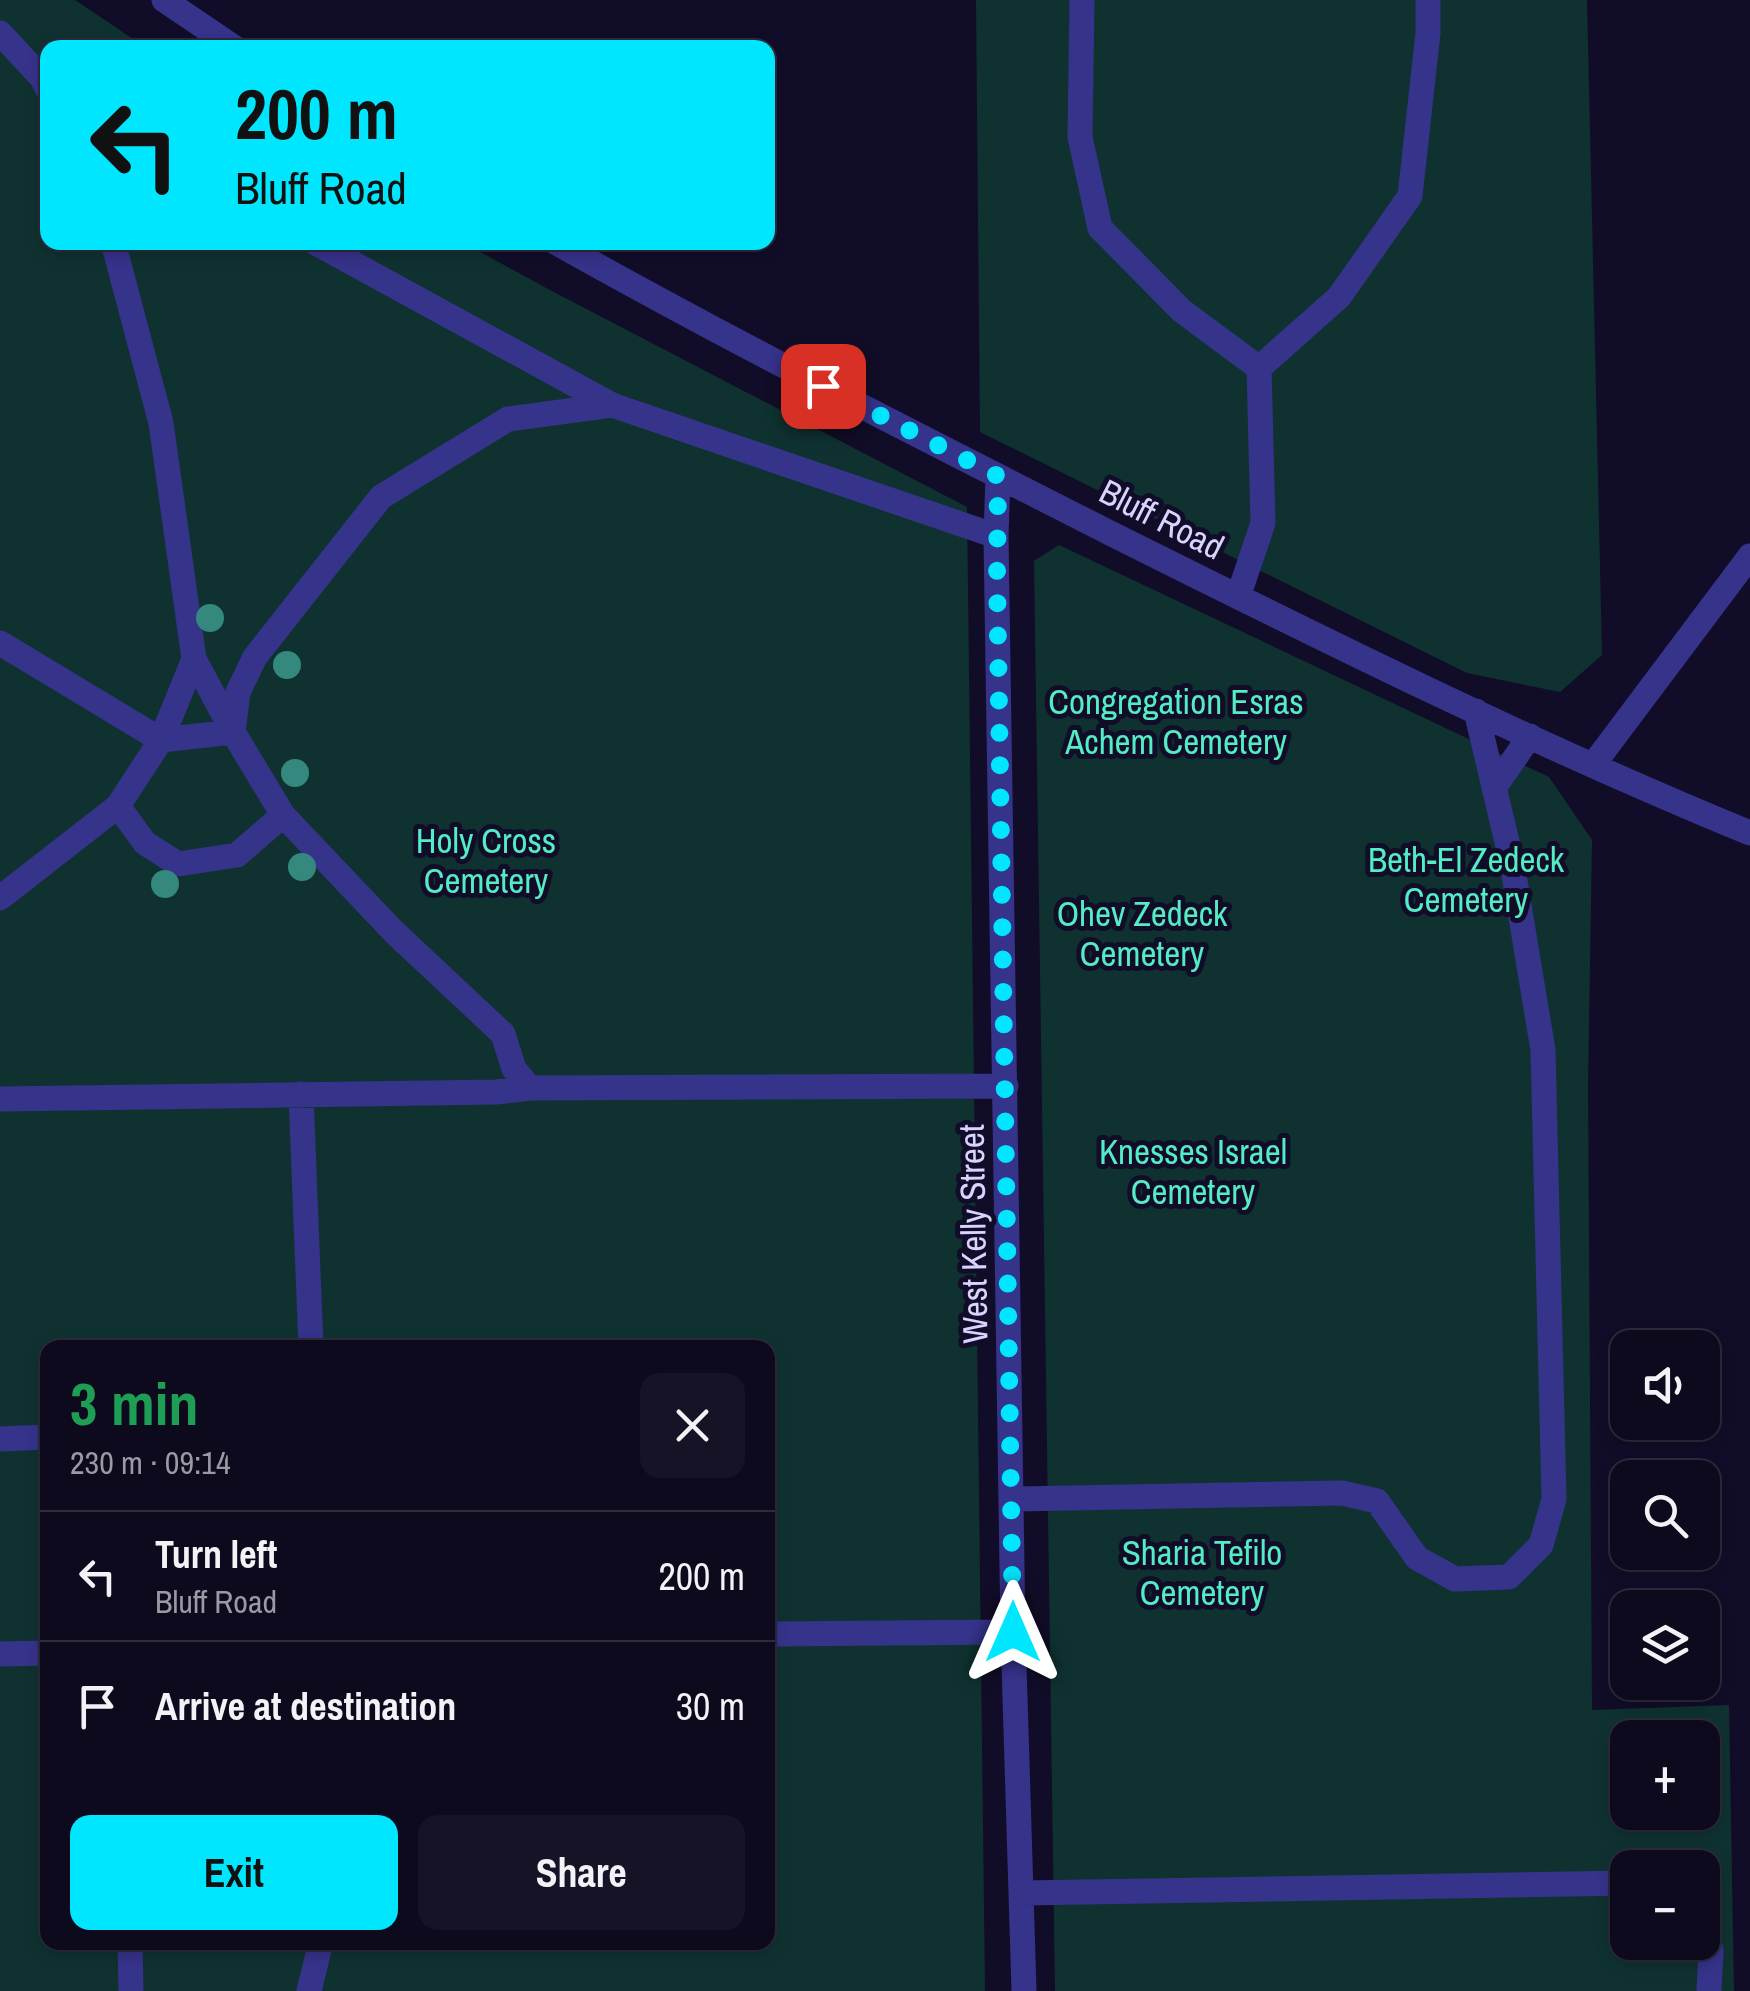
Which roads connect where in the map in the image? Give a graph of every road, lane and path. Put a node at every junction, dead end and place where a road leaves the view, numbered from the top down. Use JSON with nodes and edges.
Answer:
{"nodes":[{"id":1,"x":164,"y":0,"type":"edge"},
{"id":2,"x":1082,"y":0,"type":"edge"},
{"id":3,"x":1428,"y":0,"type":"edge"},
{"id":4,"x":0,"y":34,"type":"edge"},
{"id":5,"x":223,"y":40,"type":"edge"},
{"id":6,"x":40,"y":77,"type":"edge"},
{"id":7,"x":115,"y":250,"type":"edge"},
{"id":8,"x":329,"y":250,"type":"edge"},
{"id":9,"x":569,"y":250,"type":"edge"},
{"id":10,"x":1259,"y":368,"type":"junction"},
{"id":11,"x":612,"y":406,"type":"junction"},
{"id":12,"x":998,"y":476,"type":"junction"},
{"id":13,"x":996,"y":536,"type":"junction"},
{"id":14,"x":1750,"y":556,"type":"edge"},
{"id":15,"x":1238,"y":597,"type":"junction"},
{"id":16,"x":0,"y":643,"type":"edge"},
{"id":17,"x":194,"y":659,"type":"junction"},
{"id":18,"x":1476,"y":711,"type":"junction"},
{"id":19,"x":233,"y":732,"type":"junction"},
{"id":20,"x":1530,"y":736,"type":"junction"},
{"id":21,"x":161,"y":740,"type":"junction"},
{"id":22,"x":1594,"y":765,"type":"junction"},
{"id":23,"x":1494,"y":788,"type":"junction"},
{"id":24,"x":118,"y":806,"type":"junction"},
{"id":25,"x":283,"y":815,"type":"junction"},
{"id":26,"x":1750,"y":833,"type":"edge"},
{"id":27,"x":0,"y":898,"type":"edge"},
{"id":28,"x":522,"y":1078,"type":"junction"},
{"id":29,"x":1006,"y":1086,"type":"junction"},
{"id":30,"x":301,"y":1094,"type":"junction"},
{"id":31,"x":0,"y":1100,"type":"edge"},
{"id":32,"x":311,"y":1340,"type":"edge"},
{"id":33,"x":40,"y":1437,"type":"edge"},
{"id":34,"x":0,"y":1439,"type":"edge"},
{"id":35,"x":1013,"y":1499,"type":"junction"},
{"id":36,"x":1013,"y":1632,"type":"junction"},
{"id":37,"x":775,"y":1634,"type":"edge"},
{"id":38,"x":40,"y":1653,"type":"edge"},
{"id":39,"x":0,"y":1654,"type":"edge"},
{"id":40,"x":1610,"y":1882,"type":"edge"},
{"id":41,"x":1022,"y":1893,"type":"junction"},
{"id":42,"x":130,"y":1950,"type":"edge"},
{"id":43,"x":319,"y":1950,"type":"edge"},
{"id":44,"x":1711,"y":1960,"type":"edge"},
{"id":45,"x":130,"y":1991,"type":"edge"},
{"id":46,"x":309,"y":1991,"type":"edge"},
{"id":47,"x":1024,"y":1991,"type":"edge"},
{"id":48,"x":1709,"y":1991,"type":"edge"}],
"edges":[{"from":1,"to":5,"type":"street"},
{"from":2,"to":10,"type":"street"},
{"from":3,"to":10,"type":"street"},
{"from":4,"to":6,"type":"street"},
{"from":7,"to":17,"type":"street"},
{"from":8,"to":11,"type":"street"},
{"from":9,"to":12,"type":"street","name":"Bluff Road"},
{"from":10,"to":15,"type":"street"},
{"from":11,"to":13,"type":"street"},
{"from":11,"to":19,"type":"street"},
{"from":12,"to":13,"type":"street","name":"West Kelly Street"},
{"from":12,"to":15,"type":"street","name":"Bluff Road"},
{"from":13,"to":29,"type":"street","name":"West Kelly Street"},
{"from":14,"to":22,"type":"street"},
{"from":15,"to":18,"type":"street","name":"Bluff Road"},
{"from":16,"to":21,"type":"street"},
{"from":17,"to":19,"type":"street"},
{"from":17,"to":21,"type":"street"},
{"from":18,"to":20,"type":"street","name":"Bluff Road"},
{"from":18,"to":23,"type":"street"},
{"from":19,"to":21,"type":"street"},
{"from":19,"to":25,"type":"street"},
{"from":20,"to":22,"type":"street","name":"Bluff Road"},
{"from":20,"to":23,"type":"street"},
{"from":21,"to":24,"type":"street"},
{"from":22,"to":26,"type":"street","name":"Bluff Road"},
{"from":23,"to":35,"type":"street"},
{"from":24,"to":25,"type":"street"},
{"from":24,"to":27,"type":"street"},
{"from":25,"to":28,"type":"street"},
{"from":28,"to":29,"type":"street"},
{"from":28,"to":30,"type":"street"},
{"from":29,"to":35,"type":"street","name":"West Kelly Street"},
{"from":30,"to":31,"type":"street"},
{"from":30,"to":32,"type":"street"},
{"from":33,"to":34,"type":"street"},
{"from":35,"to":36,"type":"street","name":"West Kelly Street"},
{"from":36,"to":37,"type":"street"},
{"from":36,"to":41,"type":"street","name":"West Kelly Street"},
{"from":38,"to":39,"type":"street"},
{"from":40,"to":41,"type":"street"},
{"from":41,"to":47,"type":"street","name":"West Kelly Street"},
{"from":42,"to":45,"type":"street"},
{"from":43,"to":46,"type":"street"},
{"from":44,"to":48,"type":"street"}]}
